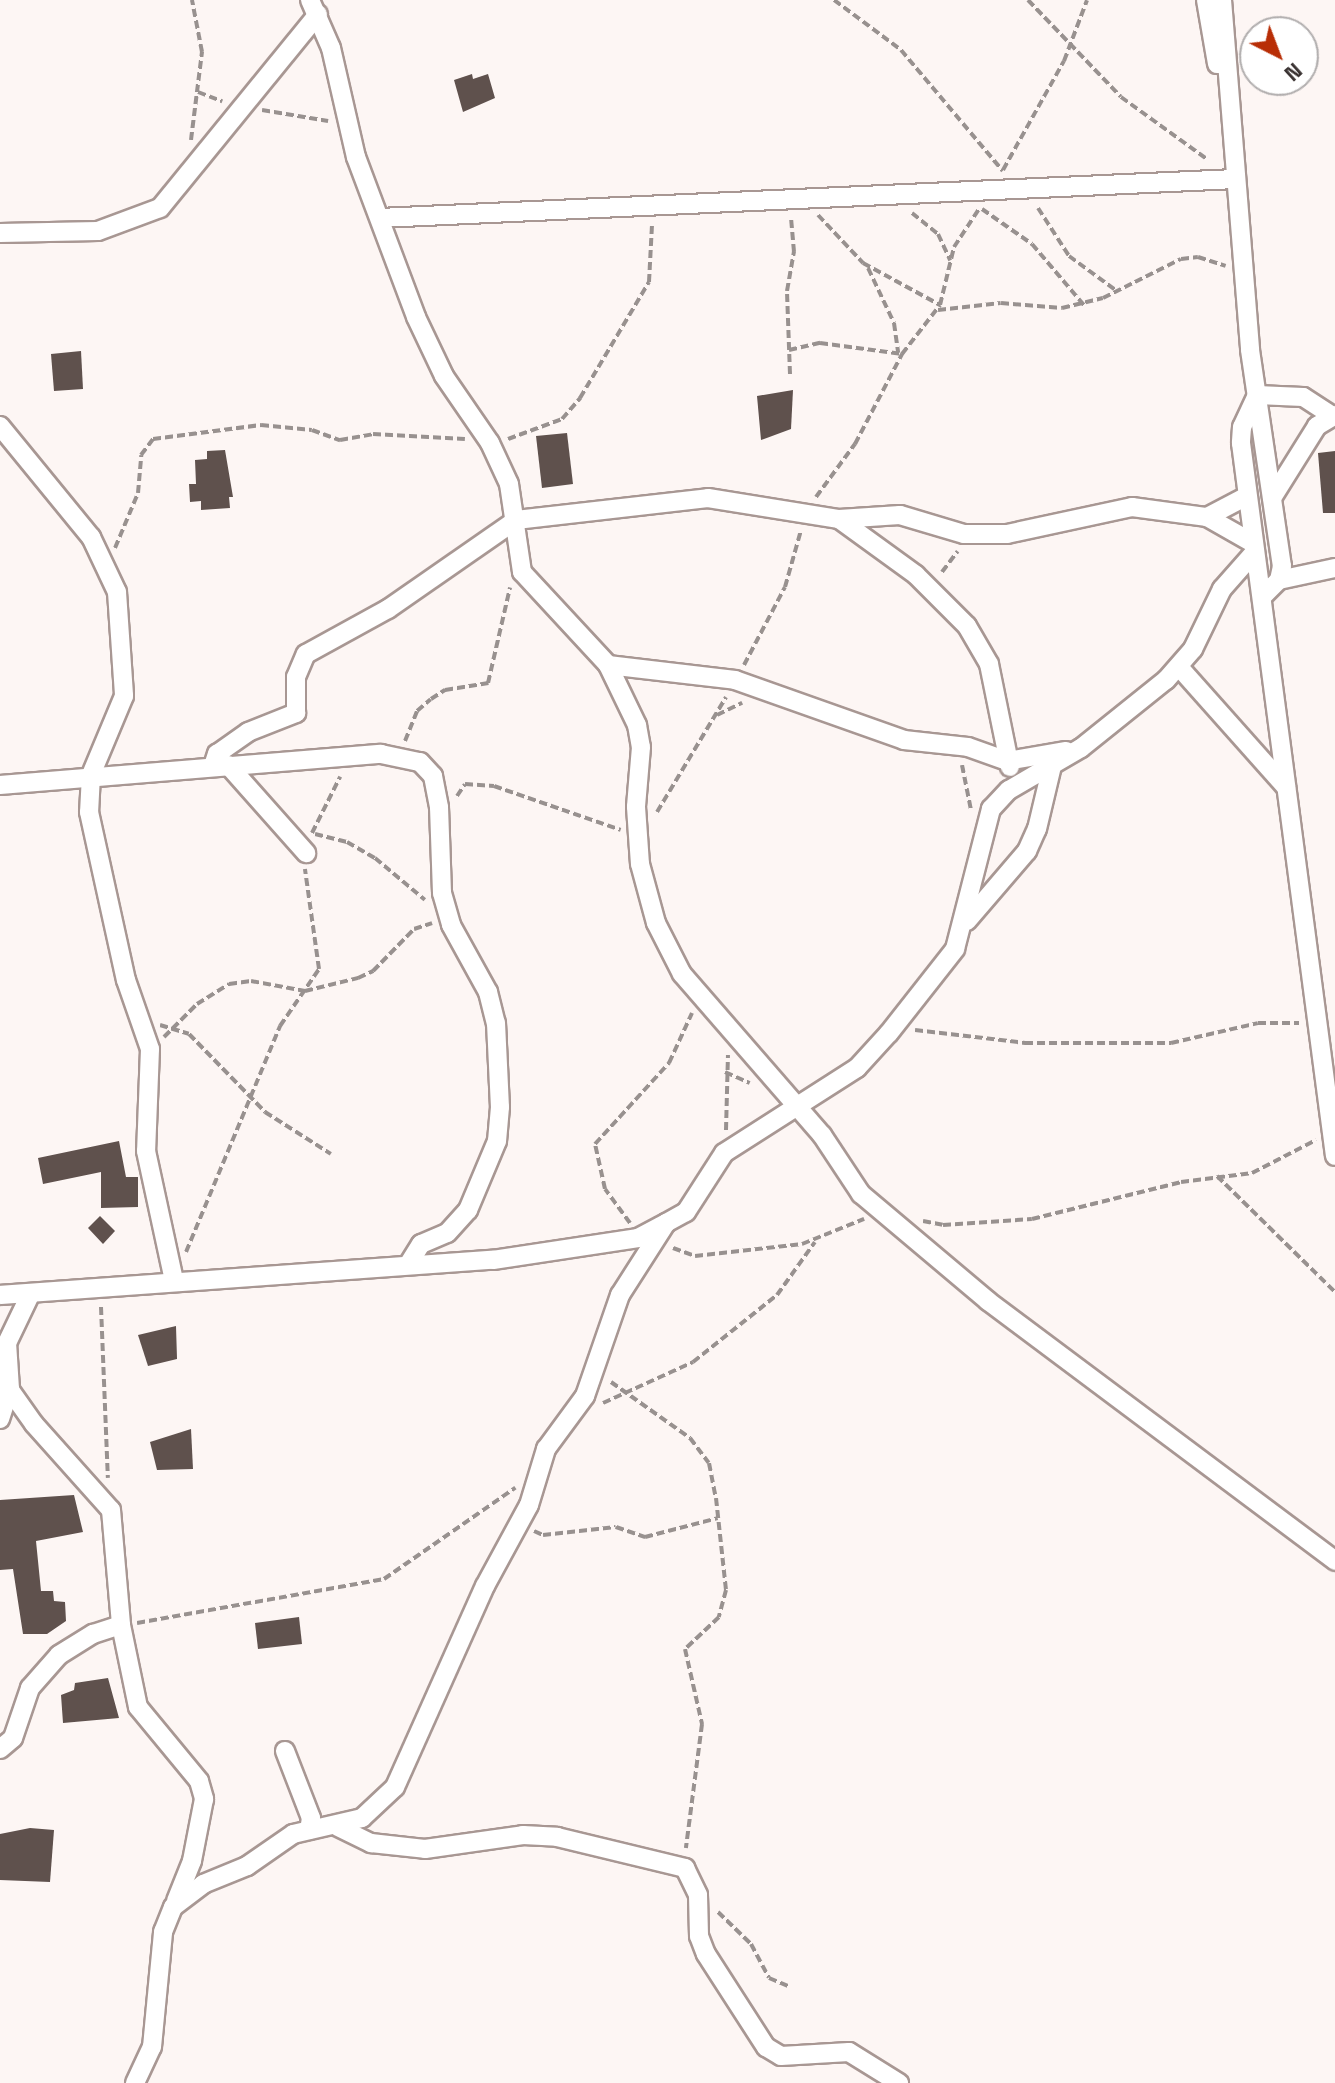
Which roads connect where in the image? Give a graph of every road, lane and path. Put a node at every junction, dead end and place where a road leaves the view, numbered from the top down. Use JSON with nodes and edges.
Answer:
{"nodes":[{"id":1,"x":192,"y":0,"type":"edge"},
{"id":2,"x":834,"y":0,"type":"edge"},
{"id":3,"x":1028,"y":0,"type":"edge"},
{"id":4,"x":1087,"y":0,"type":"edge"},
{"id":5,"x":1206,"y":0,"type":"edge"},
{"id":6,"x":1222,"y":0,"type":"edge"},
{"id":7,"x":314,"y":7,"type":"edge"},
{"id":8,"x":1071,"y":47,"type":"junction"},
{"id":9,"x":1228,"y":91,"type":"junction"},
{"id":10,"x":244,"y":107,"type":"junction"},
{"id":11,"x":347,"y":124,"type":"junction"},
{"id":12,"x":190,"y":143,"type":"dead end"},
{"id":13,"x":1003,"y":171,"type":"junction"},
{"id":14,"x":1234,"y":174,"type":"junction"},
{"id":15,"x":1029,"y":188,"type":"junction"},
{"id":16,"x":900,"y":194,"type":"junction"},
{"id":17,"x":806,"y":198,"type":"junction"},
{"id":18,"x":787,"y":199,"type":"junction"},
{"id":19,"x":984,"y":199,"type":"junction"},
{"id":20,"x":650,"y":209,"type":"junction"},
{"id":21,"x":380,"y":218,"type":"junction"},
{"id":22,"x":0,"y":233,"type":"edge"},
{"id":23,"x":950,"y":262,"type":"dead end"},
{"id":24,"x":867,"y":266,"type":"junction"},
{"id":25,"x":1243,"y":274,"type":"junction"},
{"id":26,"x":1117,"y":291,"type":"junction"},
{"id":27,"x":940,"y":305,"type":"dead end"},
{"id":28,"x":1084,"y":305,"type":"junction"},
{"id":29,"x":937,"y":310,"type":"dead end"},
{"id":30,"x":789,"y":350,"type":"junction"},
{"id":31,"x":790,"y":374,"type":"dead end"},
{"id":32,"x":1257,"y":395,"type":"junction"},
{"id":33,"x":1333,"y":415,"type":"edge"},
{"id":34,"x":2,"y":434,"type":"edge"},
{"id":35,"x":490,"y":443,"type":"junction"},
{"id":36,"x":1247,"y":496,"type":"junction"},
{"id":37,"x":1272,"y":498,"type":"junction"},
{"id":38,"x":1207,"y":517,"type":"junction"},
{"id":39,"x":839,"y":519,"type":"junction"},
{"id":40,"x":516,"y":520,"type":"junction"},
{"id":41,"x":964,"y":534,"type":"junction"},
{"id":42,"x":1252,"y":548,"type":"junction"},
{"id":43,"x":519,"y":563,"type":"junction"},
{"id":44,"x":107,"y":564,"type":"junction"},
{"id":45,"x":1335,"y":568,"type":"edge"},
{"id":46,"x":1279,"y":580,"type":"junction"},
{"id":47,"x":941,"y":597,"type":"junction"},
{"id":48,"x":1262,"y":597,"type":"junction"},
{"id":49,"x":608,"y":665,"type":"junction"},
{"id":50,"x":1179,"y":667,"type":"junction"},
{"id":51,"x":968,"y":747,"type":"junction"},
{"id":52,"x":1081,"y":748,"type":"junction"},
{"id":53,"x":403,"y":755,"type":"junction"},
{"id":54,"x":350,"y":757,"type":"junction"},
{"id":55,"x":1007,"y":761,"type":"junction"},
{"id":56,"x":221,"y":765,"type":"junction"},
{"id":57,"x":1052,"y":766,"type":"junction"},
{"id":58,"x":91,"y":775,"type":"junction"},
{"id":59,"x":1018,"y":784,"type":"junction"},
{"id":60,"x":0,"y":785,"type":"edge"},
{"id":61,"x":1286,"y":787,"type":"junction"},
{"id":62,"x":439,"y":807,"type":"junction"},
{"id":63,"x":312,"y":833,"type":"junction"},
{"id":64,"x":638,"y":837,"type":"junction"},
{"id":65,"x":979,"y":840,"type":"junction"},
{"id":66,"x":306,"y":853,"type":"junction"},
{"id":67,"x":449,"y":916,"type":"junction"},
{"id":68,"x":965,"y":924,"type":"junction"},
{"id":69,"x":305,"y":991,"type":"junction"},
{"id":70,"x":696,"y":991,"type":"junction"},
{"id":71,"x":1321,"y":1025,"type":"junction"},
{"id":72,"x":175,"y":1026,"type":"junction"},
{"id":73,"x":889,"y":1033,"type":"junction"},
{"id":74,"x":733,"y":1037,"type":"junction"},
{"id":75,"x":150,"y":1049,"type":"junction"},
{"id":76,"x":252,"y":1100,"type":"junction"},
{"id":77,"x":796,"y":1108,"type":"junction"},
{"id":78,"x":1334,"y":1133,"type":"edge"},
{"id":79,"x":331,"y":1154,"type":"dead end"},
{"id":80,"x":1335,"y":1156,"type":"edge"},
{"id":81,"x":717,"y":1162,"type":"junction"},
{"id":82,"x":1217,"y":1176,"type":"junction"},
{"id":83,"x":889,"y":1214,"type":"junction"},
{"id":84,"x":663,"y":1231,"type":"junction"},
{"id":85,"x":638,"y":1238,"type":"junction"},
{"id":86,"x":816,"y":1240,"type":"junction"},
{"id":87,"x":409,"y":1263,"type":"junction"},
{"id":88,"x":172,"y":1279,"type":"junction"},
{"id":89,"x":100,"y":1285,"type":"junction"},
{"id":90,"x":1335,"y":1292,"type":"edge"},
{"id":91,"x":31,"y":1293,"type":"junction"},
{"id":92,"x":0,"y":1295,"type":"edge"},
{"id":93,"x":594,"y":1366,"type":"junction"},
{"id":94,"x":5,"y":1383,"type":"edge"},
{"id":95,"x":627,"y":1396,"type":"junction"},
{"id":96,"x":576,"y":1411,"type":"junction"},
{"id":97,"x":0,"y":1421,"type":"edge"},
{"id":98,"x":34,"y":1424,"type":"junction"},
{"id":99,"x":522,"y":1483,"type":"dead end"},
{"id":100,"x":106,"y":1501,"type":"junction"},
{"id":101,"x":492,"y":1505,"type":"junction"},
{"id":102,"x":718,"y":1518,"type":"junction"},
{"id":103,"x":519,"y":1524,"type":"junction"},
{"id":104,"x":1335,"y":1561,"type":"edge"},
{"id":105,"x":121,"y":1625,"type":"junction"},
{"id":106,"x":0,"y":1749,"type":"edge"},
{"id":107,"x":285,"y":1751,"type":"dead end"},
{"id":108,"x":338,"y":1827,"type":"junction"},
{"id":109,"x":309,"y":1830,"type":"junction"},
{"id":110,"x":685,"y":1868,"type":"junction"},
{"id":111,"x":698,"y":1895,"type":"junction"},
{"id":112,"x":173,"y":1907,"type":"junction"},
{"id":113,"x":788,"y":1986,"type":"dead end"},
{"id":114,"x":135,"y":2083,"type":"edge"},
{"id":115,"x":899,"y":2083,"type":"edge"}],
"edges":[{"from":1,"to":12,"type":"path"},
{"from":2,"to":13,"type":"path"},
{"from":3,"to":8,"type":"path"},
{"from":4,"to":8,"type":"path"},
{"from":5,"to":9,"type":"street"},
{"from":6,"to":9,"type":"street"},
{"from":7,"to":10,"type":"street"},
{"from":7,"to":11,"type":"street"},
{"from":8,"to":13,"type":"path"},
{"from":8,"to":14,"type":"path"},
{"from":9,"to":14,"type":"street"},
{"from":10,"to":11,"type":"path"},
{"from":10,"to":22,"type":"street"},
{"from":11,"to":21,"type":"street"},
{"from":13,"to":19,"type":"path"},
{"from":14,"to":15,"type":"street"},
{"from":14,"to":25,"type":"street"},
{"from":15,"to":19,"type":"street"},
{"from":15,"to":26,"type":"path"},
{"from":16,"to":17,"type":"street"},
{"from":16,"to":19,"type":"street"},
{"from":16,"to":23,"type":"path"},
{"from":17,"to":18,"type":"street"},
{"from":17,"to":24,"type":"path"},
{"from":18,"to":20,"type":"street"},
{"from":18,"to":30,"type":"path"},
{"from":19,"to":28,"type":"path"},
{"from":20,"to":21,"type":"street"},
{"from":20,"to":35,"type":"path"},
{"from":21,"to":35,"type":"street"},
{"from":24,"to":27,"type":"path"},
{"from":24,"to":30,"type":"path"},
{"from":25,"to":26,"type":"path"},
{"from":25,"to":32,"type":"street"},
{"from":26,"to":28,"type":"path"},
{"from":28,"to":29,"type":"path"},
{"from":30,"to":31,"type":"path"},
{"from":32,"to":33,"type":"street"},
{"from":32,"to":36,"type":"street"},
{"from":32,"to":37,"type":"street"},
{"from":33,"to":37,"type":"street"},
{"from":34,"to":44,"type":"street"},
{"from":35,"to":40,"type":"street"},
{"from":35,"to":44,"type":"path"},
{"from":36,"to":38,"type":"street"},
{"from":36,"to":42,"type":"street"},
{"from":37,"to":46,"type":"street"},
{"from":38,"to":41,"type":"street"},
{"from":38,"to":42,"type":"street"},
{"from":39,"to":40,"type":"street"},
{"from":39,"to":41,"type":"street"},
{"from":39,"to":47,"type":"street"},
{"from":40,"to":43,"type":"street"},
{"from":40,"to":56,"type":"street"},
{"from":41,"to":47,"type":"path"},
{"from":42,"to":48,"type":"street"},
{"from":42,"to":50,"type":"street"},
{"from":43,"to":49,"type":"street"},
{"from":43,"to":53,"type":"path"},
{"from":44,"to":58,"type":"street"},
{"from":45,"to":46,"type":"street"},
{"from":46,"to":48,"type":"street"},
{"from":47,"to":55,"type":"street"},
{"from":48,"to":61,"type":"street"},
{"from":49,"to":51,"type":"street"},
{"from":49,"to":64,"type":"street"},
{"from":50,"to":52,"type":"street"},
{"from":50,"to":61,"type":"street"},
{"from":51,"to":55,"type":"street"},
{"from":51,"to":65,"type":"path"},
{"from":52,"to":55,"type":"street"},
{"from":52,"to":57,"type":"street"},
{"from":53,"to":54,"type":"street"},
{"from":53,"to":62,"type":"street"},
{"from":54,"to":56,"type":"street"},
{"from":54,"to":63,"type":"path"},
{"from":55,"to":59,"type":"street"},
{"from":56,"to":58,"type":"street"},
{"from":56,"to":66,"type":"street"},
{"from":57,"to":59,"type":"street"},
{"from":57,"to":68,"type":"street"},
{"from":58,"to":60,"type":"street"},
{"from":58,"to":75,"type":"street"},
{"from":59,"to":65,"type":"street"},
{"from":61,"to":71,"type":"street"},
{"from":62,"to":64,"type":"path"},
{"from":62,"to":67,"type":"street"},
{"from":63,"to":66,"type":"path"},
{"from":63,"to":67,"type":"path"},
{"from":64,"to":70,"type":"street"},
{"from":65,"to":68,"type":"street"},
{"from":66,"to":69,"type":"path"},
{"from":67,"to":69,"type":"path"},
{"from":67,"to":87,"type":"street"},
{"from":68,"to":73,"type":"street"},
{"from":69,"to":72,"type":"path"},
{"from":69,"to":76,"type":"path"},
{"from":70,"to":74,"type":"street"},
{"from":70,"to":85,"type":"path"},
{"from":71,"to":73,"type":"path"},
{"from":71,"to":78,"type":"street"},
{"from":72,"to":75,"type":"path"},
{"from":72,"to":76,"type":"path"},
{"from":73,"to":77,"type":"street"},
{"from":74,"to":77,"type":"street"},
{"from":74,"to":81,"type":"path"},
{"from":75,"to":88,"type":"street"},
{"from":76,"to":79,"type":"path"},
{"from":76,"to":88,"type":"path"},
{"from":77,"to":81,"type":"street"},
{"from":77,"to":83,"type":"street"},
{"from":78,"to":80,"type":"street"},
{"from":78,"to":82,"type":"path"},
{"from":81,"to":84,"type":"street"},
{"from":82,"to":83,"type":"path"},
{"from":82,"to":90,"type":"path"},
{"from":83,"to":86,"type":"path"},
{"from":83,"to":104,"type":"street"},
{"from":84,"to":85,"type":"street"},
{"from":84,"to":86,"type":"path"},
{"from":84,"to":93,"type":"street"},
{"from":85,"to":87,"type":"street"},
{"from":86,"to":95,"type":"path"},
{"from":87,"to":88,"type":"street"},
{"from":88,"to":89,"type":"street"},
{"from":89,"to":91,"type":"street"},
{"from":89,"to":100,"type":"path"},
{"from":91,"to":92,"type":"street"},
{"from":91,"to":94,"type":"street"},
{"from":93,"to":95,"type":"path"},
{"from":93,"to":96,"type":"street"},
{"from":94,"to":97,"type":"street"},
{"from":94,"to":98,"type":"street"},
{"from":95,"to":96,"type":"path"},
{"from":95,"to":102,"type":"path"},
{"from":96,"to":103,"type":"street"},
{"from":97,"to":98,"type":"street"},
{"from":98,"to":100,"type":"street"},
{"from":99,"to":101,"type":"path"},
{"from":100,"to":105,"type":"street"},
{"from":101,"to":103,"type":"path"},
{"from":101,"to":105,"type":"path"},
{"from":102,"to":103,"type":"path"},
{"from":102,"to":110,"type":"path"},
{"from":103,"to":108,"type":"street"},
{"from":105,"to":106,"type":"street"},
{"from":105,"to":112,"type":"street"},
{"from":107,"to":109,"type":"street"},
{"from":108,"to":109,"type":"street"},
{"from":108,"to":110,"type":"street"},
{"from":109,"to":112,"type":"street"},
{"from":110,"to":111,"type":"street"},
{"from":111,"to":113,"type":"path"},
{"from":111,"to":115,"type":"street"},
{"from":112,"to":114,"type":"street"}]}
